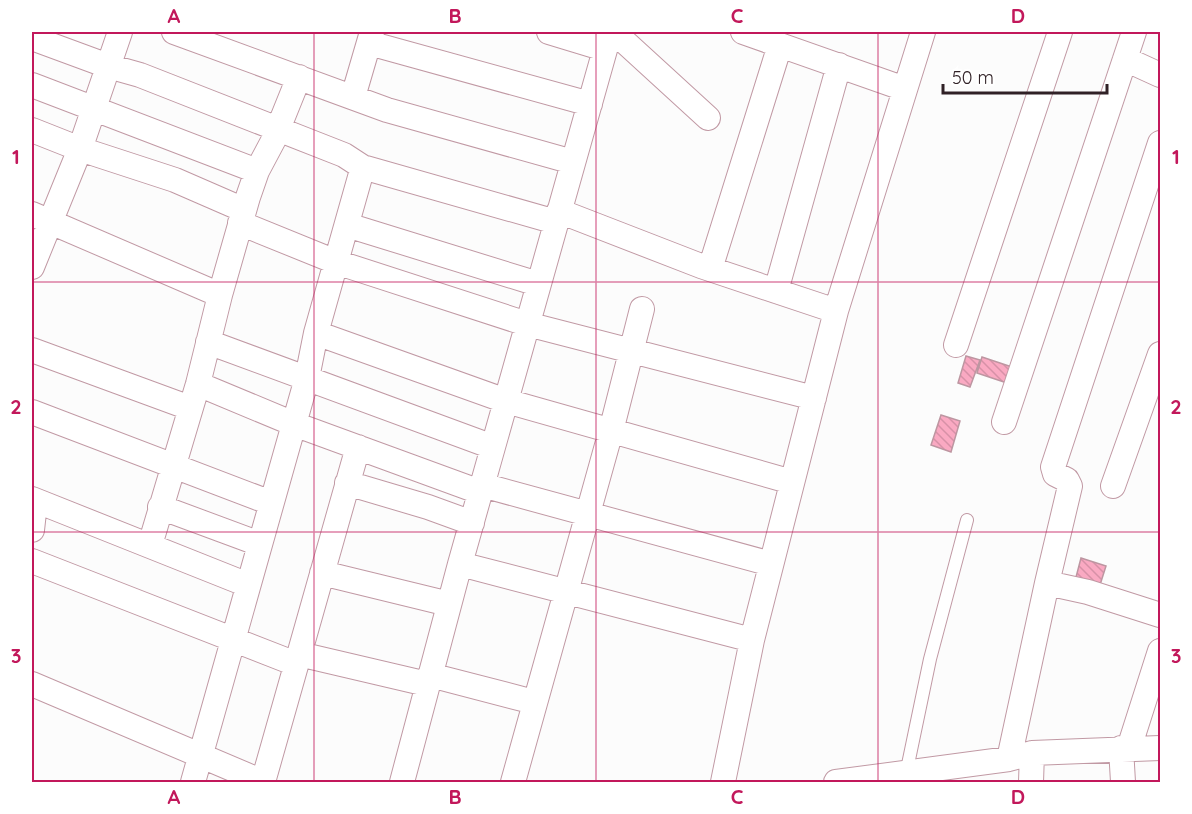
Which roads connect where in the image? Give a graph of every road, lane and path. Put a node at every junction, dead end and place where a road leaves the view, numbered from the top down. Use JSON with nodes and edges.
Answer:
{"nodes":[{"id":1,"x":120,"y":32,"type":"edge"},
{"id":2,"x":174,"y":32,"type":"edge"},
{"id":3,"x":549,"y":32,"type":"edge"},
{"id":4,"x":743,"y":32,"type":"edge"},
{"id":5,"x":923,"y":32,"type":"edge"},
{"id":6,"x":1060,"y":32,"type":"edge"},
{"id":7,"x":1134,"y":32,"type":"edge"},
{"id":8,"x":370,"y":37,"type":"edge"},
{"id":9,"x":610,"y":37,"type":"edge"},
{"id":10,"x":32,"y":38,"type":"edge"},
{"id":11,"x":780,"y":45,"type":"junction"},
{"id":12,"x":1125,"y":59,"type":"junction"},
{"id":13,"x":839,"y":65,"type":"junction"},
{"id":14,"x":108,"y":66,"type":"junction"},
{"id":15,"x":1161,"y":75,"type":"edge"},
{"id":16,"x":299,"y":77,"type":"junction"},
{"id":17,"x":32,"y":85,"type":"edge"},
{"id":18,"x":905,"y":89,"type":"junction"},
{"id":19,"x":353,"y":97,"type":"junction"},
{"id":20,"x":590,"y":104,"type":"junction"},
{"id":21,"x":93,"y":108,"type":"junction"},
{"id":22,"x":708,"y":118,"type":"dead end"},
{"id":23,"x":32,"y":130,"type":"edge"},
{"id":24,"x":277,"y":130,"type":"junction"},
{"id":25,"x":1161,"y":144,"type":"edge"},
{"id":26,"x":80,"y":149,"type":"junction"},
{"id":27,"x":573,"y":162,"type":"junction"},
{"id":28,"x":364,"y":168,"type":"junction"},
{"id":29,"x":257,"y":171,"type":"junction"},
{"id":30,"x":557,"y":216,"type":"junction"},
{"id":31,"x":242,"y":217,"type":"junction"},
{"id":32,"x":41,"y":218,"type":"edge"},
{"id":33,"x":347,"y":225,"type":"junction"},
{"id":34,"x":336,"y":262,"type":"junction"},
{"id":35,"x":32,"y":267,"type":"edge"},
{"id":36,"x":710,"y":269,"type":"junction"},
{"id":37,"x":538,"y":284,"type":"junction"},
{"id":38,"x":776,"y":291,"type":"junction"},
{"id":39,"x":220,"y":295,"type":"junction"},
{"id":40,"x":642,"y":309,"type":"dead end"},
{"id":41,"x":836,"y":311,"type":"junction"},
{"id":42,"x":527,"y":324,"type":"junction"},
{"id":43,"x":316,"y":333,"type":"junction"},
{"id":44,"x":208,"y":342,"type":"junction"},
{"id":45,"x":956,"y":345,"type":"dead end"},
{"id":46,"x":32,"y":350,"type":"edge"},
{"id":47,"x":631,"y":351,"type":"junction"},
{"id":48,"x":1161,"y":354,"type":"edge"},
{"id":49,"x":307,"y":378,"type":"junction"},
{"id":50,"x":198,"y":384,"type":"junction"},
{"id":51,"x":814,"y":398,"type":"junction"},
{"id":52,"x":506,"y":401,"type":"junction"},
{"id":53,"x":190,"y":408,"type":"junction"},
{"id":54,"x":32,"y":412,"type":"edge"},
{"id":55,"x":1004,"y":422,"type":"dead end"},
{"id":56,"x":294,"y":424,"type":"junction"},
{"id":57,"x":611,"y":431,"type":"junction"},
{"id":58,"x":358,"y":447,"type":"junction"},
{"id":59,"x":493,"y":447,"type":"junction"},
{"id":60,"x":172,"y":467,"type":"junction"},
{"id":61,"x":792,"y":482,"type":"junction"},
{"id":62,"x":347,"y":483,"type":"junction"},
{"id":63,"x":1113,"y":486,"type":"dead end"},
{"id":64,"x":481,"y":489,"type":"junction"},
{"id":65,"x":32,"y":499,"type":"edge"},
{"id":66,"x":271,"y":503,"type":"junction"},
{"id":67,"x":32,"y":505,"type":"edge"},
{"id":68,"x":160,"y":507,"type":"junction"},
{"id":69,"x":587,"y":513,"type":"junction"},
{"id":70,"x":967,"y":520,"type":"dead end"},
{"id":71,"x":472,"y":523,"type":"junction"},
{"id":72,"x":32,"y":531,"type":"edge"},
{"id":73,"x":260,"y":543,"type":"junction"},
{"id":74,"x":150,"y":545,"type":"junction"},
{"id":75,"x":32,"y":561,"type":"edge"},
{"id":76,"x":460,"y":564,"type":"junction"},
{"id":77,"x":771,"y":564,"type":"junction"},
{"id":78,"x":322,"y":573,"type":"junction"},
{"id":79,"x":1047,"y":583,"type":"junction"},
{"id":80,"x":248,"y":585,"type":"junction"},
{"id":81,"x":565,"y":590,"type":"junction"},
{"id":82,"x":449,"y":604,"type":"junction"},
{"id":83,"x":1161,"y":615,"type":"edge"},
{"id":84,"x":232,"y":639,"type":"junction"},
{"id":85,"x":752,"y":640,"type":"junction"},
{"id":86,"x":1161,"y":651,"type":"edge"},
{"id":87,"x":298,"y":659,"type":"junction"},
{"id":88,"x":428,"y":679,"type":"junction"},
{"id":89,"x":32,"y":684,"type":"edge"},
{"id":90,"x":534,"y":702,"type":"junction"},
{"id":91,"x":1125,"y":748,"type":"junction"},
{"id":92,"x":1161,"y":748,"type":"edge"},
{"id":93,"x":200,"y":754,"type":"junction"},
{"id":94,"x":1021,"y":756,"type":"junction"},
{"id":95,"x":961,"y":774,"type":"edge"},
{"id":96,"x":906,"y":778,"type":"edge"},
{"id":97,"x":263,"y":782,"type":"edge"},
{"id":98,"x":193,"y":783,"type":"edge"},
{"id":99,"x":402,"y":783,"type":"edge"},
{"id":100,"x":513,"y":783,"type":"edge"},
{"id":101,"x":723,"y":783,"type":"edge"},
{"id":102,"x":836,"y":783,"type":"edge"},
{"id":103,"x":1031,"y":783,"type":"edge"},
{"id":104,"x":1123,"y":783,"type":"edge"}],
"edges":[{"from":1,"to":14,"type":"street"},
{"from":2,"to":16,"type":"street"},
{"from":3,"to":9,"type":"street"},
{"from":4,"to":11,"type":"street"},
{"from":5,"to":18,"type":"street"},
{"from":6,"to":45,"type":"street"},
{"from":7,"to":12,"type":"street"},
{"from":8,"to":19,"type":"street"},
{"from":8,"to":20,"type":"street"},
{"from":9,"to":20,"type":"street"},
{"from":9,"to":22,"type":"street"},
{"from":10,"to":14,"type":"street"},
{"from":11,"to":13,"type":"street"},
{"from":11,"to":36,"type":"street"},
{"from":12,"to":15,"type":"street"},
{"from":12,"to":55,"type":"street"},
{"from":13,"to":18,"type":"street"},
{"from":13,"to":38,"type":"street"},
{"from":14,"to":21,"type":"street"},
{"from":14,"to":24,"type":"street"},
{"from":16,"to":19,"type":"street"},
{"from":16,"to":24,"type":"street"},
{"from":17,"to":21,"type":"street"},
{"from":18,"to":41,"type":"street"},
{"from":19,"to":27,"type":"street"},
{"from":20,"to":27,"type":"street"},
{"from":21,"to":26,"type":"street"},
{"from":21,"to":29,"type":"street"},
{"from":23,"to":26,"type":"street"},
{"from":24,"to":28,"type":"street"},
{"from":24,"to":29,"type":"street"},
{"from":25,"to":79,"type":"street"},
{"from":26,"to":31,"type":"street"},
{"from":26,"to":32,"type":"street"},
{"from":27,"to":30,"type":"street"},
{"from":28,"to":30,"type":"street"},
{"from":28,"to":33,"type":"street"},
{"from":29,"to":31,"type":"street"},
{"from":30,"to":36,"type":"street"},
{"from":30,"to":37,"type":"street"},
{"from":31,"to":34,"type":"street"},
{"from":31,"to":39,"type":"street"},
{"from":32,"to":35,"type":"street"},
{"from":32,"to":39,"type":"street"},
{"from":33,"to":34,"type":"street"},
{"from":33,"to":37,"type":"street"},
{"from":34,"to":42,"type":"street"},
{"from":34,"to":43,"type":"street"},
{"from":36,"to":38,"type":"street"},
{"from":37,"to":42,"type":"street"},
{"from":38,"to":41,"type":"street"},
{"from":39,"to":44,"type":"street"},
{"from":40,"to":47,"type":"street"},
{"from":41,"to":51,"type":"street"},
{"from":42,"to":47,"type":"street"},
{"from":42,"to":52,"type":"street"},
{"from":43,"to":49,"type":"street"},
{"from":43,"to":52,"type":"street"},
{"from":44,"to":49,"type":"street"},
{"from":44,"to":50,"type":"street"},
{"from":46,"to":53,"type":"street"},
{"from":47,"to":51,"type":"street"},
{"from":47,"to":57,"type":"street"},
{"from":48,"to":63,"type":"street"},
{"from":49,"to":56,"type":"street"},
{"from":49,"to":59,"type":"street"},
{"from":50,"to":53,"type":"street"},
{"from":50,"to":56,"type":"street"},
{"from":51,"to":61,"type":"street"},
{"from":52,"to":57,"type":"street"},
{"from":52,"to":59,"type":"street"},
{"from":53,"to":60,"type":"street"},
{"from":54,"to":60,"type":"street"},
{"from":56,"to":58,"type":"street"},
{"from":56,"to":66,"type":"street"},
{"from":57,"to":61,"type":"street"},
{"from":57,"to":69,"type":"street"},
{"from":58,"to":62,"type":"street"},
{"from":58,"to":64,"type":"street"},
{"from":59,"to":64,"type":"street"},
{"from":60,"to":66,"type":"street"},
{"from":60,"to":68,"type":"street"},
{"from":61,"to":77,"type":"street"},
{"from":62,"to":71,"type":"street"},
{"from":62,"to":78,"type":"street"},
{"from":64,"to":69,"type":"street"},
{"from":64,"to":71,"type":"street"},
{"from":65,"to":74,"type":"street"},
{"from":66,"to":73,"type":"street"},
{"from":67,"to":72,"type":"street"},
{"from":68,"to":73,"type":"street"},
{"from":68,"to":74,"type":"street"},
{"from":69,"to":77,"type":"street"},
{"from":69,"to":81,"type":"street"},
{"from":70,"to":96,"type":"lane"},
{"from":71,"to":76,"type":"street"},
{"from":73,"to":80,"type":"street"},
{"from":74,"to":80,"type":"street"},
{"from":75,"to":84,"type":"street"},
{"from":76,"to":81,"type":"street"},
{"from":76,"to":82,"type":"street"},
{"from":77,"to":85,"type":"street"},
{"from":78,"to":82,"type":"street"},
{"from":78,"to":87,"type":"street"},
{"from":79,"to":83,"type":"street"},
{"from":79,"to":94,"type":"street"},
{"from":80,"to":84,"type":"street"},
{"from":81,"to":85,"type":"street"},
{"from":81,"to":90,"type":"street"},
{"from":82,"to":88,"type":"street"},
{"from":84,"to":87,"type":"street"},
{"from":84,"to":93,"type":"street"},
{"from":85,"to":101,"type":"street"},
{"from":86,"to":91,"type":"street"},
{"from":87,"to":88,"type":"street"},
{"from":87,"to":97,"type":"street"},
{"from":88,"to":90,"type":"street"},
{"from":88,"to":99,"type":"street"},
{"from":89,"to":93,"type":"street"},
{"from":90,"to":100,"type":"street"},
{"from":91,"to":92,"type":"street"},
{"from":91,"to":94,"type":"street"},
{"from":91,"to":104,"type":"street"},
{"from":93,"to":97,"type":"street"},
{"from":93,"to":98,"type":"street"},
{"from":94,"to":95,"type":"street"},
{"from":94,"to":103,"type":"street"},
{"from":95,"to":96,"type":"street"},
{"from":96,"to":102,"type":"street"}]}
